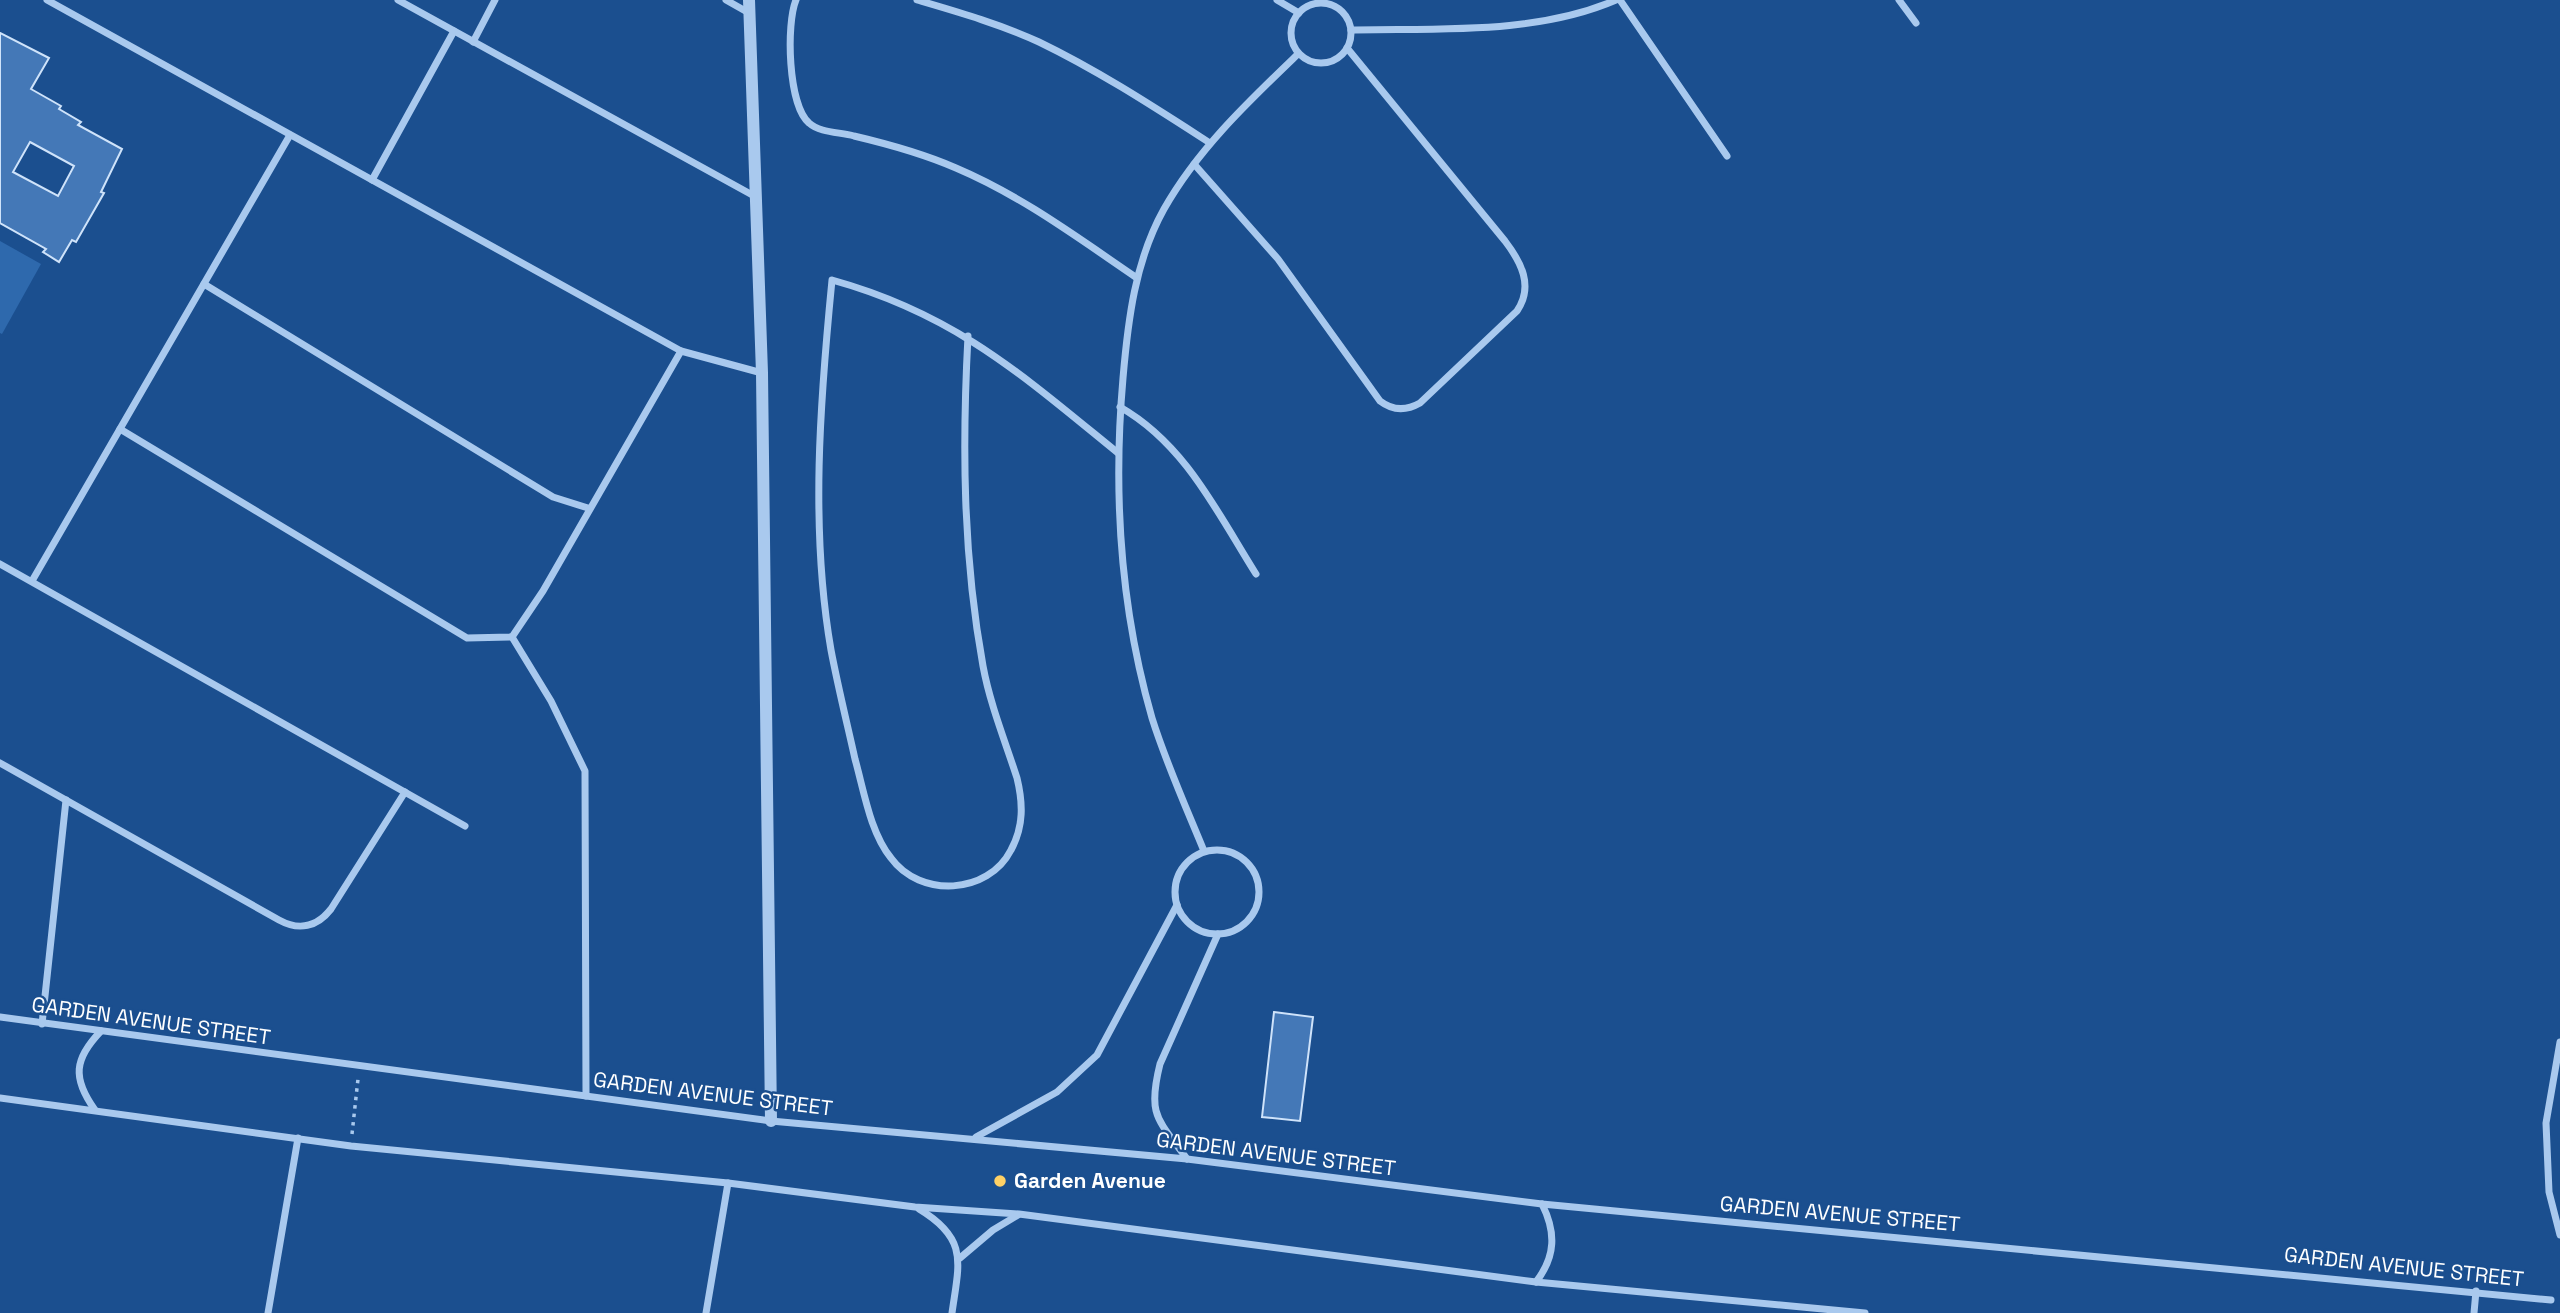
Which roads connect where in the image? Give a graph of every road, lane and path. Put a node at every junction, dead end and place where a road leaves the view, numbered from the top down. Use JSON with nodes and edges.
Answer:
{"nodes":[{"id":1,"x":47,"y":0,"type":"edge"},
{"id":2,"x":398,"y":0,"type":"edge"},
{"id":3,"x":495,"y":0,"type":"edge"},
{"id":4,"x":726,"y":0,"type":"edge"},
{"id":5,"x":796,"y":0,"type":"edge"},
{"id":6,"x":917,"y":0,"type":"edge"},
{"id":7,"x":1278,"y":0,"type":"edge"},
{"id":8,"x":1618,"y":0,"type":"edge"},
{"id":9,"x":1899,"y":0,"type":"edge"},
{"id":10,"x":749,"y":7,"type":"edge"},
{"id":11,"x":1299,"y":13,"type":"junction"},
{"id":12,"x":1916,"y":23,"type":"dead end"},
{"id":13,"x":1351,"y":30,"type":"junction"},
{"id":14,"x":454,"y":31,"type":"junction"},
{"id":15,"x":473,"y":42,"type":"junction"},
{"id":16,"x":1347,"y":48,"type":"junction"},
{"id":17,"x":1298,"y":54,"type":"junction"},
{"id":18,"x":290,"y":135,"type":"junction"},
{"id":19,"x":1210,"y":143,"type":"junction"},
{"id":20,"x":1727,"y":156,"type":"dead end"},
{"id":21,"x":1194,"y":164,"type":"junction"},
{"id":22,"x":372,"y":180,"type":"junction"},
{"id":23,"x":756,"y":197,"type":"junction"},
{"id":24,"x":1137,"y":278,"type":"junction"},
{"id":25,"x":204,"y":284,"type":"junction"},
{"id":26,"x":968,"y":337,"type":"junction"},
{"id":27,"x":681,"y":351,"type":"junction"},
{"id":28,"x":762,"y":373,"type":"junction"},
{"id":29,"x":1120,"y":407,"type":"junction"},
{"id":30,"x":120,"y":429,"type":"junction"},
{"id":31,"x":1118,"y":453,"type":"junction"},
{"id":32,"x":588,"y":508,"type":"junction"},
{"id":33,"x":0,"y":564,"type":"edge"},
{"id":34,"x":1256,"y":574,"type":"dead end"},
{"id":35,"x":32,"y":581,"type":"junction"},
{"id":36,"x":512,"y":637,"type":"junction"},
{"id":37,"x":0,"y":763,"type":"edge"},
{"id":38,"x":405,"y":792,"type":"junction"},
{"id":39,"x":66,"y":800,"type":"junction"},
{"id":40,"x":465,"y":826,"type":"dead end"},
{"id":41,"x":1204,"y":851,"type":"junction"},
{"id":42,"x":1177,"y":905,"type":"junction"},
{"id":43,"x":1218,"y":934,"type":"junction"},
{"id":44,"x":0,"y":1017,"type":"edge"},
{"id":45,"x":41,"y":1024,"type":"junction"},
{"id":46,"x":101,"y":1031,"type":"junction"},
{"id":47,"x":2560,"y":1042,"type":"edge"},
{"id":48,"x":359,"y":1067,"type":"junction"},
{"id":49,"x":586,"y":1096,"type":"junction"},
{"id":50,"x":0,"y":1098,"type":"edge"},
{"id":51,"x":95,"y":1110,"type":"junction"},
{"id":52,"x":771,"y":1121,"type":"junction"},
{"id":53,"x":298,"y":1138,"type":"junction"},
{"id":54,"x":974,"y":1138,"type":"junction"},
{"id":55,"x":351,"y":1146,"type":"junction"},
{"id":56,"x":1187,"y":1159,"type":"junction"},
{"id":57,"x":728,"y":1183,"type":"junction"},
{"id":58,"x":1542,"y":1204,"type":"junction"},
{"id":59,"x":915,"y":1207,"type":"junction"},
{"id":60,"x":1019,"y":1214,"type":"junction"},
{"id":61,"x":2560,"y":1235,"type":"edge"},
{"id":62,"x":960,"y":1258,"type":"junction"},
{"id":63,"x":1536,"y":1282,"type":"junction"},
{"id":64,"x":2476,"y":1291,"type":"junction"},
{"id":65,"x":2552,"y":1300,"type":"dead end"},
{"id":66,"x":268,"y":1313,"type":"edge"},
{"id":67,"x":706,"y":1313,"type":"edge"},
{"id":68,"x":952,"y":1313,"type":"edge"},
{"id":69,"x":1866,"y":1313,"type":"edge"},
{"id":70,"x":2474,"y":1313,"type":"edge"}],
"edges":[{"from":1,"to":18,"type":"street"},
{"from":2,"to":14,"type":"street"},
{"from":3,"to":15,"type":"street"},
{"from":4,"to":10,"type":"street"},
{"from":5,"to":24,"type":"street"},
{"from":6,"to":19,"type":"street"},
{"from":7,"to":11,"type":"street"},
{"from":8,"to":13,"type":"street"},
{"from":8,"to":20,"type":"street"},
{"from":9,"to":12,"type":"street"},
{"from":10,"to":23,"type":"street"},
{"from":11,"to":13,"type":"street"},
{"from":11,"to":17,"type":"street"},
{"from":13,"to":16,"type":"street"},
{"from":14,"to":15,"type":"street"},
{"from":14,"to":22,"type":"street"},
{"from":15,"to":23,"type":"street"},
{"from":16,"to":17,"type":"street"},
{"from":16,"to":21,"type":"street"},
{"from":17,"to":19,"type":"street"},
{"from":18,"to":22,"type":"street"},
{"from":18,"to":25,"type":"street"},
{"from":19,"to":21,"type":"street"},
{"from":21,"to":24,"type":"street"},
{"from":22,"to":27,"type":"street"},
{"from":23,"to":28,"type":"street"},
{"from":24,"to":29,"type":"street"},
{"from":25,"to":30,"type":"street"},
{"from":25,"to":32,"type":"street"},
{"from":26,"to":26,"type":"street"},
{"from":26,"to":31,"type":"street"},
{"from":27,"to":28,"type":"street"},
{"from":27,"to":32,"type":"street"},
{"from":28,"to":52,"type":"street"},
{"from":29,"to":31,"type":"street"},
{"from":29,"to":34,"type":"street"},
{"from":30,"to":35,"type":"street"},
{"from":30,"to":36,"type":"street"},
{"from":31,"to":41,"type":"street"},
{"from":32,"to":36,"type":"street"},
{"from":33,"to":35,"type":"street"},
{"from":35,"to":38,"type":"street"},
{"from":36,"to":49,"type":"street"},
{"from":37,"to":39,"type":"street"},
{"from":38,"to":39,"type":"street"},
{"from":38,"to":40,"type":"street"},
{"from":39,"to":45,"type":"street"},
{"from":41,"to":42,"type":"street"},
{"from":41,"to":43,"type":"street"},
{"from":42,"to":43,"type":"street"},
{"from":42,"to":54,"type":"street"},
{"from":43,"to":56,"type":"street"},
{"from":44,"to":45,"type":"street","name":"GARDEN AVENUE STREET"},
{"from":45,"to":46,"type":"street","name":"GARDEN AVENUE STREET"},
{"from":46,"to":48,"type":"street","name":"GARDEN AVENUE STREET"},
{"from":46,"to":51,"type":"street"},
{"from":47,"to":61,"type":"street"},
{"from":48,"to":49,"type":"street","name":"GARDEN AVENUE STREET"},
{"from":48,"to":55,"type":"path"},
{"from":49,"to":52,"type":"street","name":"GARDEN AVENUE STREET"},
{"from":50,"to":51,"type":"street"},
{"from":51,"to":53,"type":"street"},
{"from":52,"to":54,"type":"street","name":"GARDEN AVENUE STREET"},
{"from":53,"to":55,"type":"street"},
{"from":53,"to":66,"type":"street"},
{"from":54,"to":56,"type":"street","name":"GARDEN AVENUE STREET"},
{"from":55,"to":57,"type":"street"},
{"from":56,"to":58,"type":"street","name":"GARDEN AVENUE STREET"},
{"from":57,"to":59,"type":"street"},
{"from":57,"to":67,"type":"street"},
{"from":58,"to":63,"type":"street"},
{"from":58,"to":64,"type":"street","name":"GARDEN AVENUE STREET"},
{"from":59,"to":60,"type":"street"},
{"from":59,"to":62,"type":"street"},
{"from":60,"to":62,"type":"street"},
{"from":60,"to":63,"type":"street"},
{"from":62,"to":68,"type":"street"},
{"from":63,"to":69,"type":"street"},
{"from":64,"to":65,"type":"street","name":"GARDEN AVENUE STREET"},
{"from":64,"to":70,"type":"street"}]}
